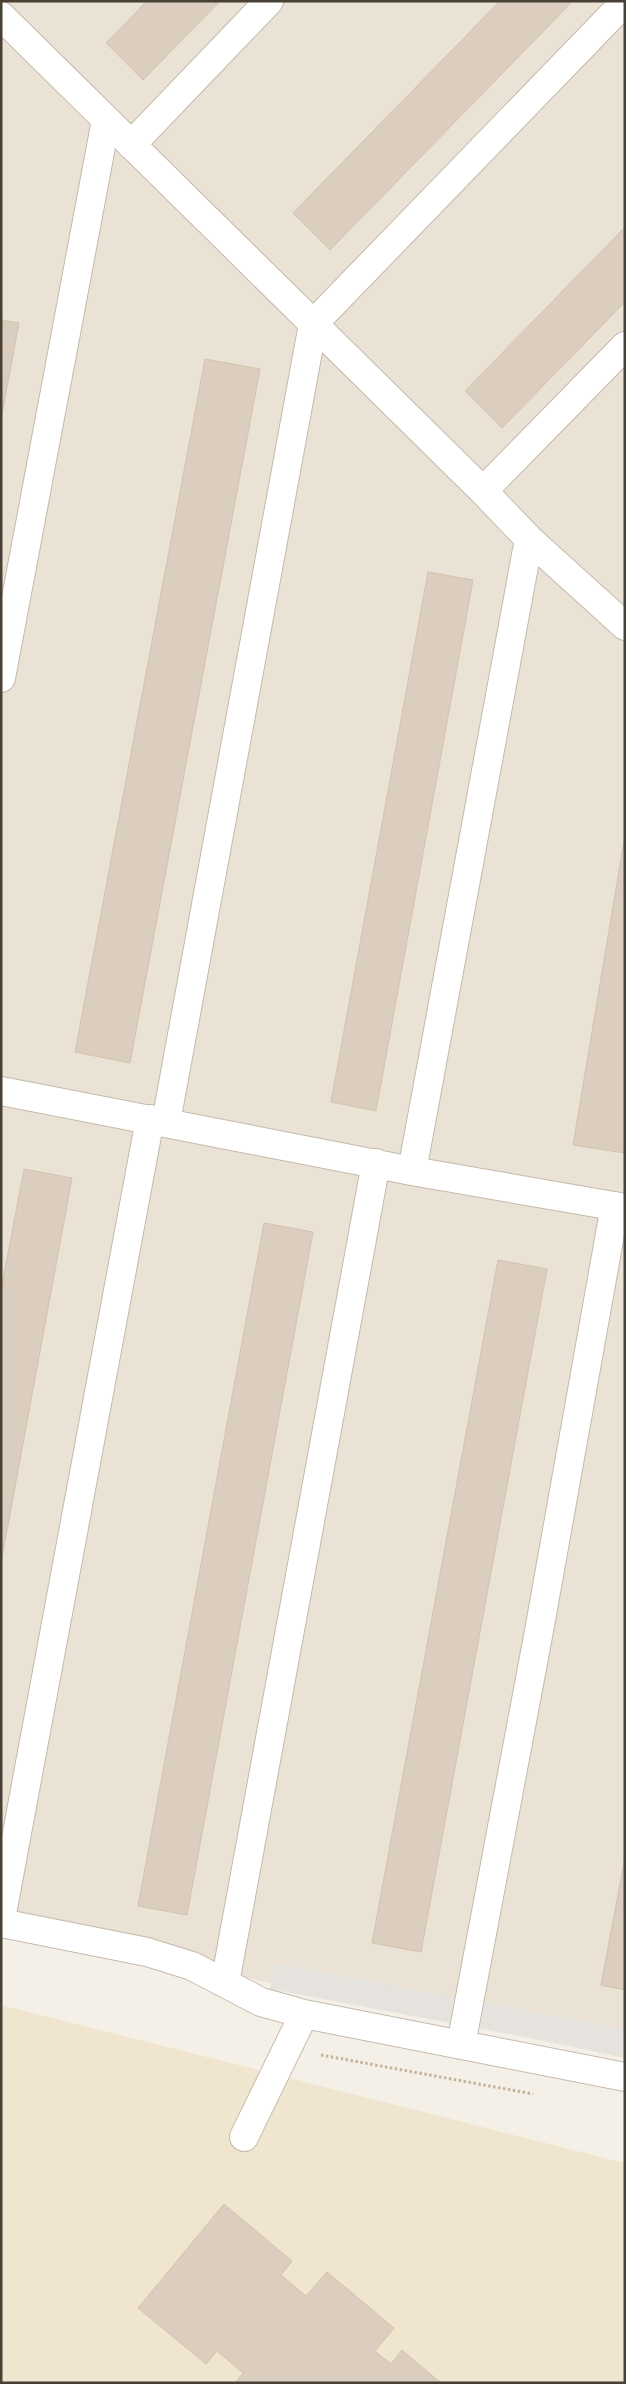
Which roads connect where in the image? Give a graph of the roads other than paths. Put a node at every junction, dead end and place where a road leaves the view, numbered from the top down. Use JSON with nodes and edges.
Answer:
{"nodes":[{"id":1,"x":269,"y":1,"type":"edge"},
{"id":2,"x":625,"y":2,"type":"edge"},
{"id":3,"x":1,"y":16,"type":"edge"},
{"id":4,"x":106,"y":120,"type":"junction"},
{"id":5,"x":131,"y":145,"type":"junction"},
{"id":6,"x":313,"y":324,"type":"junction"},
{"id":7,"x":625,"y":346,"type":"edge"},
{"id":8,"x":483,"y":491,"type":"junction"},
{"id":9,"x":529,"y":539,"type":"junction"},
{"id":10,"x":625,"y":626,"type":"edge"},
{"id":11,"x":1,"y":678,"type":"edge"},
{"id":12,"x":1,"y":1091,"type":"edge"},
{"id":13,"x":158,"y":1121,"type":"junction"},
{"id":14,"x":376,"y":1162,"type":"junction"},
{"id":15,"x":412,"y":1171,"type":"junction"},
{"id":16,"x":620,"y":1207,"type":"edge"},
{"id":17,"x":1,"y":1921,"type":"edge"},
{"id":18,"x":225,"y":1983,"type":"junction"},
{"id":19,"x":304,"y":2014,"type":"junction"},
{"id":20,"x":461,"y":2045,"type":"junction"},
{"id":21,"x":625,"y":2077,"type":"edge"},
{"id":22,"x":244,"y":2136,"type":"dead end"}],
"edges":[{"from":1,"to":5,"type":"lane"},
{"from":2,"to":6,"type":"lane"},
{"from":3,"to":4,"type":"lane"},
{"from":4,"to":5,"type":"lane"},
{"from":4,"to":11,"type":"lane"},
{"from":5,"to":6,"type":"lane"},
{"from":6,"to":8,"type":"lane"},
{"from":6,"to":13,"type":"lane"},
{"from":7,"to":8,"type":"lane"},
{"from":8,"to":9,"type":"lane"},
{"from":9,"to":10,"type":"lane"},
{"from":9,"to":15,"type":"lane"},
{"from":12,"to":13,"type":"lane"},
{"from":13,"to":14,"type":"lane"},
{"from":13,"to":17,"type":"lane"},
{"from":14,"to":15,"type":"lane"},
{"from":14,"to":18,"type":"lane"},
{"from":15,"to":16,"type":"lane"},
{"from":16,"to":20,"type":"lane"},
{"from":17,"to":18,"type":"lane"},
{"from":18,"to":19,"type":"lane"},
{"from":19,"to":20,"type":"lane"},
{"from":19,"to":22,"type":"lane"},
{"from":20,"to":21,"type":"lane"}]}
